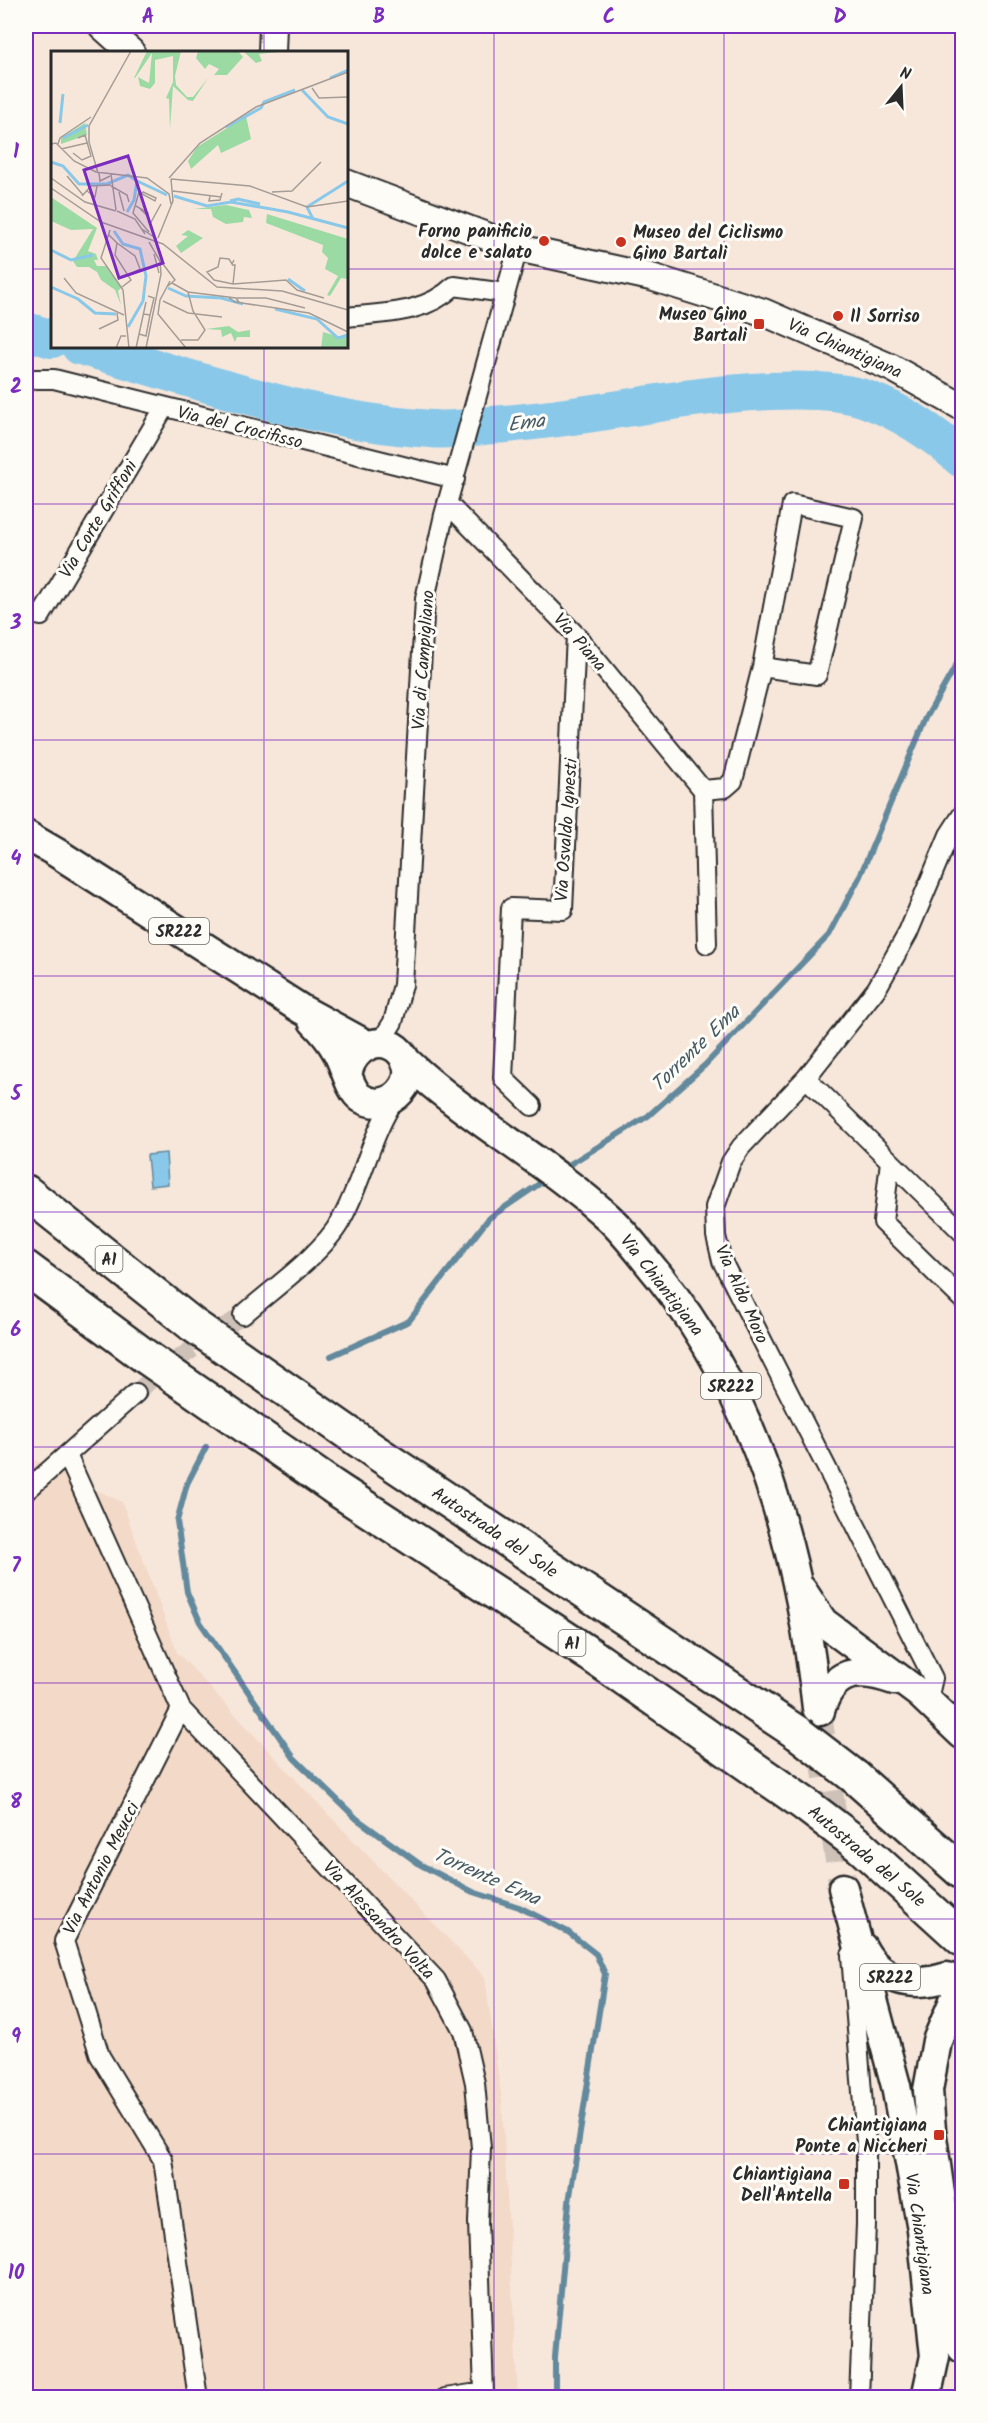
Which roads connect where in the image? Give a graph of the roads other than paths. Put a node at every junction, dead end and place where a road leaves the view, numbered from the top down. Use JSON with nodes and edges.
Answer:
{"nodes":[{"id":1,"x":102,"y":26,"type":"edge"},
{"id":2,"x":273,"y":26,"type":"edge"},
{"id":3,"x":130,"y":51,"type":"edge"},
{"id":4,"x":272,"y":51,"type":"edge"},
{"id":5,"x":348,"y":184,"type":"edge"},
{"id":6,"x":518,"y":248,"type":"junction"},
{"id":7,"x":505,"y":293,"type":"junction"},
{"id":8,"x":348,"y":317,"type":"edge"},
{"id":9,"x":26,"y":382,"type":"edge"},
{"id":10,"x":963,"y":406,"type":"edge"},
{"id":11,"x":164,"y":408,"type":"junction"},
{"id":12,"x":455,"y":479,"type":"junction"},
{"id":13,"x":447,"y":503,"type":"junction"},
{"id":14,"x":26,"y":613,"type":"edge"},
{"id":15,"x":576,"y":635,"type":"junction"},
{"id":16,"x":762,"y":667,"type":"junction"},
{"id":17,"x":703,"y":790,"type":"junction"},
{"id":18,"x":963,"y":815,"type":"edge"},
{"id":19,"x":26,"y":824,"type":"edge"},
{"id":20,"x":26,"y":835,"type":"edge"},
{"id":21,"x":57,"y":853,"type":"junction"},
{"id":22,"x":707,"y":944,"type":"dead end"},
{"id":23,"x":301,"y":1009,"type":"junction"},
{"id":24,"x":374,"y":1044,"type":"junction"},
{"id":25,"x":405,"y":1060,"type":"junction"},
{"id":26,"x":348,"y":1071,"type":"junction"},
{"id":27,"x":806,"y":1078,"type":"junction"},
{"id":28,"x":400,"y":1094,"type":"junction"},
{"id":29,"x":445,"y":1094,"type":"junction"},
{"id":30,"x":361,"y":1098,"type":"junction"},
{"id":31,"x":532,"y":1106,"type":"dead end"},
{"id":32,"x":377,"y":1131,"type":"junction"},
{"id":33,"x":890,"y":1161,"type":"junction"},
{"id":34,"x":26,"y":1192,"type":"edge"},
{"id":35,"x":963,"y":1232,"type":"edge"},
{"id":36,"x":26,"y":1268,"type":"edge"},
{"id":37,"x":963,"y":1299,"type":"edge"},
{"id":38,"x":243,"y":1315,"type":"tunnel mouth"},
{"id":39,"x":136,"y":1393,"type":"tunnel mouth"},
{"id":40,"x":67,"y":1455,"type":"junction"},
{"id":41,"x":26,"y":1491,"type":"edge"},
{"id":42,"x":797,"y":1580,"type":"junction"},
{"id":43,"x":915,"y":1690,"type":"junction"},
{"id":44,"x":181,"y":1709,"type":"junction"},
{"id":45,"x":812,"y":1718,"type":"junction"},
{"id":46,"x":963,"y":1734,"type":"edge"},
{"id":47,"x":963,"y":1872,"type":"edge"},
{"id":48,"x":843,"y":1888,"type":"tunnel mouth"},
{"id":49,"x":853,"y":1933,"type":"junction"},
{"id":50,"x":963,"y":1939,"type":"edge"},
{"id":51,"x":963,"y":2348,"type":"edge"},
{"id":52,"x":198,"y":2397,"type":"edge"},
{"id":53,"x":445,"y":2397,"type":"edge"},
{"id":54,"x":859,"y":2397,"type":"edge"},
{"id":55,"x":926,"y":2397,"type":"edge"}],
"edges":[{"from":1,"to":3,"type":"street"},
{"from":2,"to":4,"type":"street"},
{"from":5,"to":6,"type":"street","name":"Via Chiantigiana"},
{"from":6,"to":7,"type":"street","name":"Via di Campigliano"},
{"from":6,"to":10,"type":"street","name":"Via Chiantigiana"},
{"from":7,"to":8,"type":"street"},
{"from":7,"to":12,"type":"street","name":"Via di Campigliano"},
{"from":9,"to":11,"type":"street","name":"Via del Crocifisso"},
{"from":11,"to":12,"type":"street","name":"Via del Crocifisso"},
{"from":11,"to":14,"type":"street","name":"Via Corte Griffoni"},
{"from":12,"to":13,"type":"street","name":"Via di Campigliano"},
{"from":13,"to":15,"type":"street","name":"Via Piana"},
{"from":13,"to":24,"type":"street","name":"Via di Campigliano"},
{"from":15,"to":17,"type":"street","name":"Via Piana"},
{"from":15,"to":31,"type":"street","name":"Via Osvaldo Ignesti"},
{"from":16,"to":16,"type":"street"},
{"from":16,"to":17,"type":"street"},
{"from":17,"to":22,"type":"street"},
{"from":18,"to":27,"type":"street","name":"Via Aldo Moro"},
{"from":19,"to":21,"type":"main road","name":"Via Chiantigiana","number":"SR222"},
{"from":20,"to":21,"type":"main road","name":"Via Chiantigiana","number":"SR222"},
{"from":21,"to":23,"type":"main road","name":"Via Chiantigiana","number":"SR222"},
{"from":23,"to":24,"type":"main road","name":"Via Chiantigiana","number":"SR222"},
{"from":23,"to":26,"type":"main road","name":"Via Chiantigiana","number":"SR222"},
{"from":24,"to":25,"type":"main road","name":"Via Chiantigiana"},
{"from":24,"to":26,"type":"main road"},
{"from":25,"to":28,"type":"main road"},
{"from":25,"to":29,"type":"main road","name":"Via Chiantigiana","number":"SR222"},
{"from":26,"to":30,"type":"main road","name":"Via Chiantigiana"},
{"from":27,"to":33,"type":"street"},
{"from":27,"to":43,"type":"street","name":"Via Aldo Moro"},
{"from":28,"to":29,"type":"main road","name":"Via Chiantigiana","number":"SR222"},
{"from":28,"to":30,"type":"main road","name":"Via Chiantigiana"},
{"from":28,"to":32,"type":"street"},
{"from":29,"to":42,"type":"main road","name":"Via Chiantigiana","number":"SR222"},
{"from":30,"to":32,"type":"street"},
{"from":32,"to":38,"type":"street"},
{"from":33,"to":35,"type":"street"},
{"from":33,"to":37,"type":"street"},
{"from":34,"to":45,"type":"highway","name":"Autostrada del Sole","number":"A1","bridge":true},
{"from":36,"to":50,"type":"highway","name":"Autostrada del Sole","number":"A1","bridge":true},
{"from":39,"to":40,"type":"street"},
{"from":40,"to":41,"type":"street"},
{"from":40,"to":44,"type":"street"},
{"from":42,"to":43,"type":"main road","name":"Via Chiantigiana","number":"SR222"},
{"from":42,"to":45,"type":"main road","name":"Via Chiantigiana","number":"SR222"},
{"from":43,"to":45,"type":"main road","name":"Via Chiantigiana","number":"SR222"},
{"from":43,"to":46,"type":"main road","name":"Via Chiantigiana","number":"SR222"},
{"from":44,"to":52,"type":"street","name":"Via Antonio Meucci"},
{"from":44,"to":53,"type":"street","name":"Via Alessandro Volta"},
{"from":45,"to":47,"type":"highway","name":"Autostrada del Sole","number":"A1","bridge":true},
{"from":48,"to":49,"type":"main road","name":"Via Chiantigiana","number":"SR222"},
{"from":49,"to":51,"type":"main road","name":"Via Chiantigiana","number":"SR222"},
{"from":49,"to":54,"type":"street"},
{"from":49,"to":55,"type":"main road","name":"Via Chiantigiana","number":"SR222"}]}
